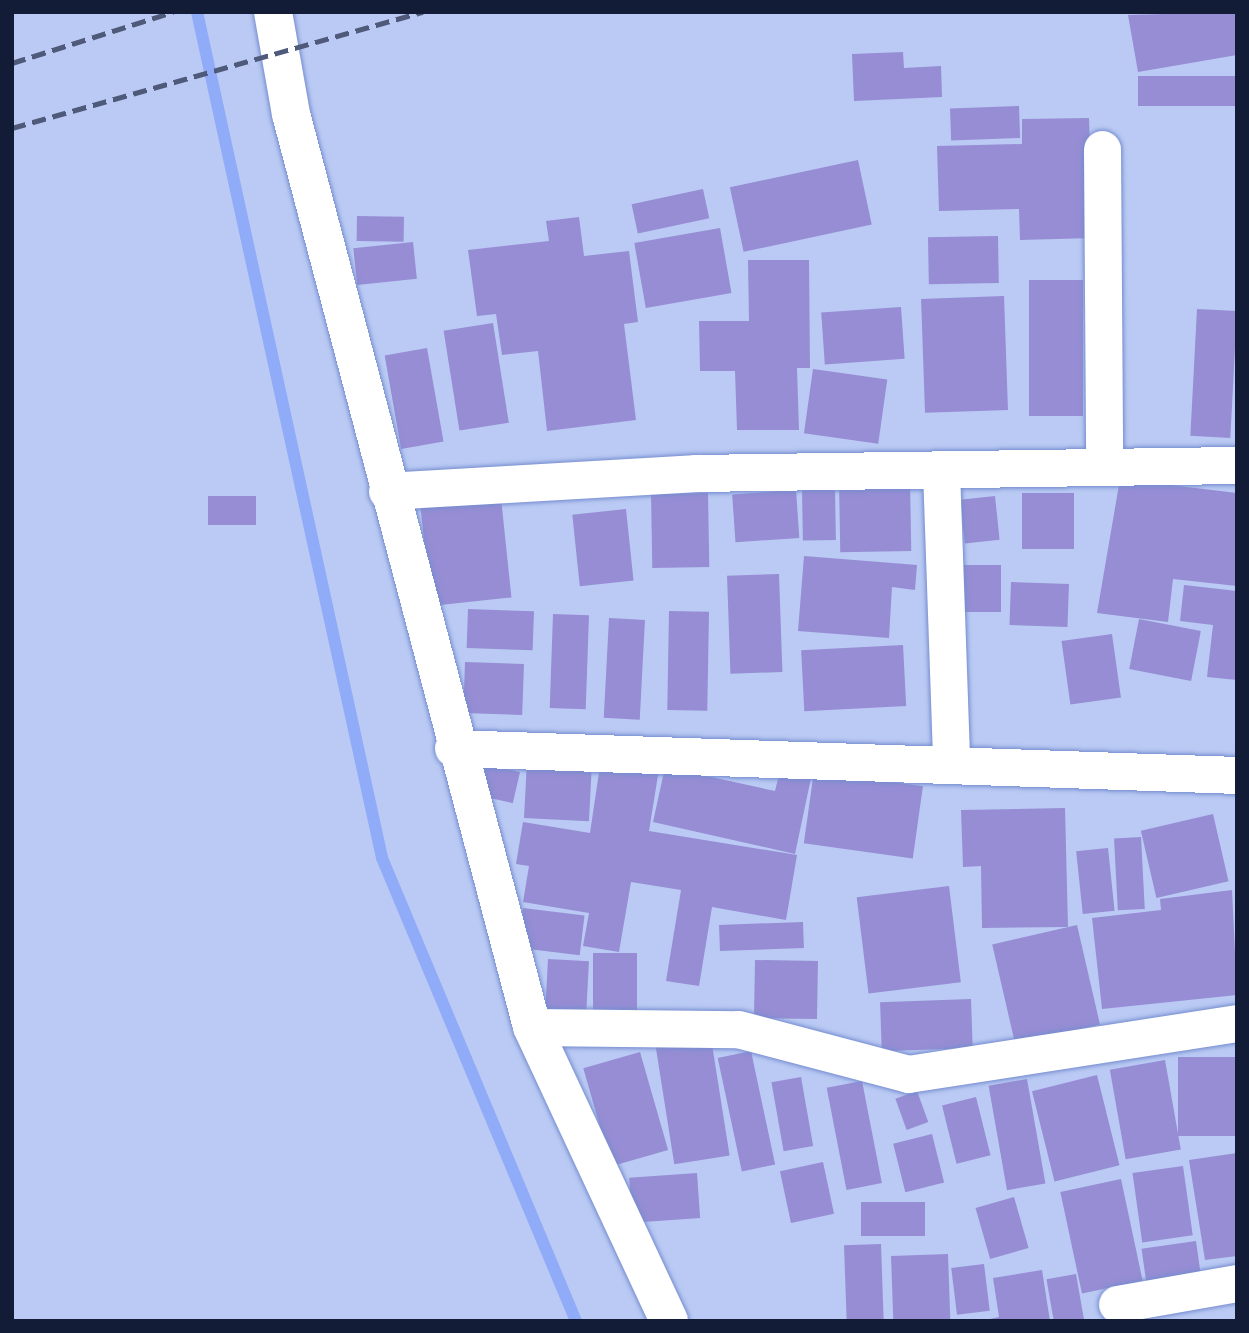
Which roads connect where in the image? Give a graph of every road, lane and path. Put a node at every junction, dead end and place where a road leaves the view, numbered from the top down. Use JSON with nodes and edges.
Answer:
{"nodes":[{"id":1,"x":273,"y":12,"type":"edge"},
{"id":2,"x":1101,"y":149,"type":"dead end"},
{"id":3,"x":1237,"y":465,"type":"edge"},
{"id":4,"x":1104,"y":467,"type":"junction"},
{"id":5,"x":941,"y":470,"type":"junction"},
{"id":6,"x":387,"y":491,"type":"junction"},
{"id":7,"x":453,"y":748,"type":"junction"},
{"id":8,"x":951,"y":761,"type":"junction"},
{"id":9,"x":1237,"y":775,"type":"edge"},
{"id":10,"x":1237,"y":1023,"type":"edge"},
{"id":11,"x":532,"y":1027,"type":"junction"},
{"id":12,"x":1237,"y":1283,"type":"edge"},
{"id":13,"x":1117,"y":1304,"type":"dead end"},
{"id":14,"x":669,"y":1321,"type":"edge"}],
"edges":[{"from":1,"to":6,"type":"street"},
{"from":2,"to":4,"type":"street"},
{"from":3,"to":4,"type":"street"},
{"from":4,"to":5,"type":"street"},
{"from":5,"to":6,"type":"street"},
{"from":5,"to":8,"type":"street"},
{"from":6,"to":7,"type":"street"},
{"from":7,"to":8,"type":"street"},
{"from":7,"to":11,"type":"street"},
{"from":8,"to":9,"type":"street"},
{"from":10,"to":11,"type":"street"},
{"from":11,"to":14,"type":"street"},
{"from":12,"to":13,"type":"street"}]}
